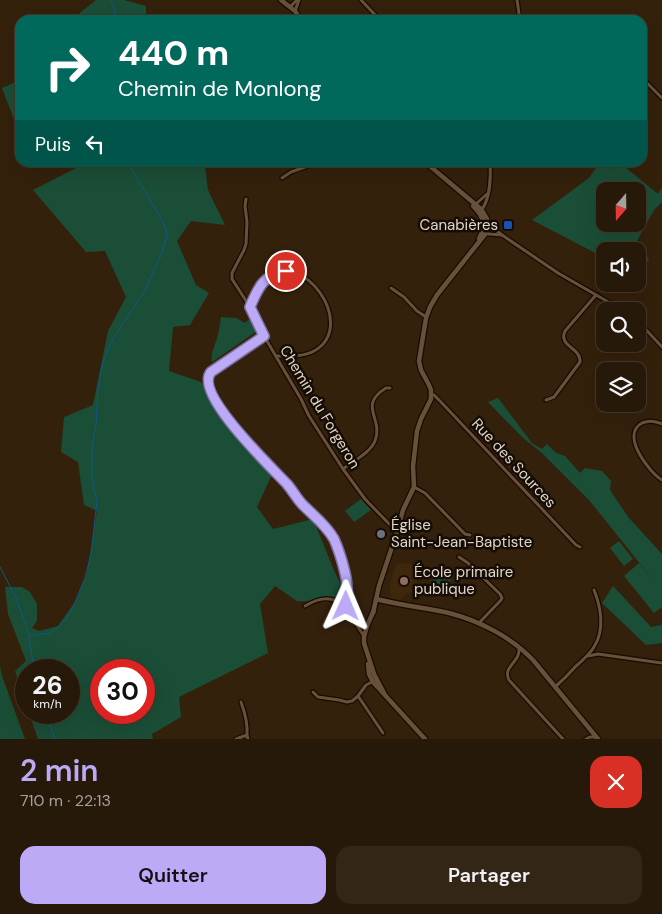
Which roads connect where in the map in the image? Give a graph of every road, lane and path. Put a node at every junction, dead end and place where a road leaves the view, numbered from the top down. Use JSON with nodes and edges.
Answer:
{"nodes":[{"id":1,"x":281,"y":0,"type":"edge"},
{"id":2,"x":298,"y":0,"type":"edge"},
{"id":3,"x":361,"y":0,"type":"edge"},
{"id":4,"x":516,"y":0,"type":"edge"},
{"id":5,"x":290,"y":7,"type":"junction"},
{"id":6,"x":294,"y":11,"type":"junction"},
{"id":7,"x":298,"y":15,"type":"edge"},
{"id":8,"x":375,"y":15,"type":"edge"},
{"id":9,"x":519,"y":15,"type":"edge"},
{"id":10,"x":647,"y":83,"type":"edge"},
{"id":11,"x":662,"y":98,"type":"edge"},
{"id":12,"x":305,"y":167,"type":"edge"},
{"id":13,"x":431,"y":167,"type":"edge"},
{"id":14,"x":490,"y":167,"type":"edge"},
{"id":15,"x":282,"y":178,"type":"dead end"},
{"id":16,"x":487,"y":194,"type":"junction"},
{"id":17,"x":246,"y":199,"type":"dead end"},
{"id":18,"x":478,"y":208,"type":"junction"},
{"id":19,"x":485,"y":229,"type":"junction"},
{"id":20,"x":502,"y":235,"type":"junction"},
{"id":21,"x":391,"y":288,"type":"dead end"},
{"id":22,"x":596,"y":295,"type":"junction"},
{"id":23,"x":608,"y":302,"type":"edge"},
{"id":24,"x":250,"y":307,"type":"junction"},
{"id":25,"x":426,"y":318,"type":"junction"},
{"id":26,"x":646,"y":330,"type":"edge"},
{"id":27,"x":264,"y":336,"type":"junction"},
{"id":28,"x":662,"y":348,"type":"edge"},
{"id":29,"x":276,"y":356,"type":"junction"},
{"id":30,"x":390,"y":388,"type":"dead end"},
{"id":31,"x":432,"y":395,"type":"junction"},
{"id":32,"x":546,"y":400,"type":"dead end"},
{"id":33,"x":662,"y":424,"type":"edge"},
{"id":34,"x":343,"y":469,"type":"junction"},
{"id":35,"x":662,"y":480,"type":"edge"},
{"id":36,"x":415,"y":488,"type":"junction"},
{"id":37,"x":397,"y":532,"type":"junction"},
{"id":38,"x":470,"y":535,"type":"dead end"},
{"id":39,"x":580,"y":547,"type":"dead end"},
{"id":40,"x":459,"y":557,"type":"dead end"},
{"id":41,"x":594,"y":590,"type":"dead end"},
{"id":42,"x":378,"y":599,"type":"junction"},
{"id":43,"x":305,"y":606,"type":"dead end"},
{"id":44,"x":346,"y":606,"type":"junction"},
{"id":45,"x":479,"y":624,"type":"junction"},
{"id":46,"x":364,"y":637,"type":"junction"},
{"id":47,"x":519,"y":647,"type":"junction"},
{"id":48,"x":594,"y":647,"type":"junction"},
{"id":49,"x":528,"y":654,"type":"junction"},
{"id":50,"x":598,"y":654,"type":"junction"},
{"id":51,"x":587,"y":656,"type":"junction"},
{"id":52,"x":519,"y":657,"type":"junction"},
{"id":53,"x":662,"y":663,"type":"edge"},
{"id":54,"x":375,"y":681,"type":"junction"},
{"id":55,"x":555,"y":687,"type":"junction"},
{"id":56,"x":313,"y":692,"type":"dead end"},
{"id":57,"x":358,"y":696,"type":"junction"},
{"id":58,"x":240,"y":702,"type":"dead end"},
{"id":59,"x":589,"y":729,"type":"junction"},
{"id":60,"x":383,"y":733,"type":"dead end"},
{"id":61,"x":248,"y":737,"type":"edge"},
{"id":62,"x":597,"y":738,"type":"edge"},
{"id":63,"x":236,"y":739,"type":"edge"},
{"id":64,"x":425,"y":739,"type":"edge"},
{"id":65,"x":563,"y":739,"type":"edge"},
{"id":66,"x":587,"y":739,"type":"edge"}],
"edges":[{"from":1,"to":5,"type":"street"},
{"from":2,"to":5,"type":"street"},
{"from":2,"to":6,"type":"street"},
{"from":3,"to":8,"type":"street"},
{"from":4,"to":9,"type":"street"},
{"from":5,"to":6,"type":"street"},
{"from":6,"to":7,"type":"street"},
{"from":10,"to":11,"type":"street"},
{"from":12,"to":15,"type":"street"},
{"from":13,"to":18,"type":"street"},
{"from":14,"to":16,"type":"street"},
{"from":16,"to":18,"type":"street"},
{"from":16,"to":18,"type":"street"},
{"from":17,"to":24,"type":"street","name":"Chemin du Forgeron"},
{"from":18,"to":19,"type":"street"},
{"from":19,"to":20,"type":"street"},
{"from":19,"to":20,"type":"street"},
{"from":19,"to":25,"type":"street"},
{"from":20,"to":22,"type":"street"},
{"from":21,"to":25,"type":"street"},
{"from":22,"to":23,"type":"street"},
{"from":22,"to":32,"type":"street"},
{"from":24,"to":27,"type":"street","name":"Chemin du Forgeron"},
{"from":24,"to":29,"type":"street"},
{"from":25,"to":31,"type":"street"},
{"from":26,"to":28,"type":"street"},
{"from":27,"to":29,"type":"street","name":"Chemin du Forgeron"},
{"from":27,"to":44,"type":"street"},
{"from":29,"to":34,"type":"street","name":"Chemin du Forgeron"},
{"from":30,"to":34,"type":"street"},
{"from":31,"to":36,"type":"street"},
{"from":31,"to":39,"type":"street","name":"Rue des Sources"},
{"from":33,"to":35,"type":"street"},
{"from":34,"to":37,"type":"street","name":"Chemin du Forgeron"},
{"from":36,"to":37,"type":"street"},
{"from":36,"to":38,"type":"street"},
{"from":37,"to":42,"type":"street"},
{"from":40,"to":45,"type":"street"},
{"from":41,"to":48,"type":"street"},
{"from":42,"to":45,"type":"street"},
{"from":42,"to":46,"type":"street"},
{"from":43,"to":44,"type":"street"},
{"from":44,"to":46,"type":"street"},
{"from":45,"to":47,"type":"street"},
{"from":46,"to":54,"type":"street"},
{"from":47,"to":49,"type":"street"},
{"from":47,"to":52,"type":"street"},
{"from":48,"to":50,"type":"street"},
{"from":48,"to":51,"type":"street"},
{"from":49,"to":52,"type":"street"},
{"from":49,"to":55,"type":"street"},
{"from":50,"to":51,"type":"street"},
{"from":50,"to":53,"type":"street"},
{"from":51,"to":55,"type":"street"},
{"from":52,"to":65,"type":"street"},
{"from":54,"to":57,"type":"street"},
{"from":54,"to":64,"type":"street"},
{"from":55,"to":59,"type":"street"},
{"from":56,"to":57,"type":"street"},
{"from":57,"to":60,"type":"street"},
{"from":58,"to":61,"type":"street"},
{"from":59,"to":62,"type":"street"},
{"from":59,"to":66,"type":"street"},
{"from":61,"to":63,"type":"street"},
{"from":62,"to":66,"type":"street"}]}
